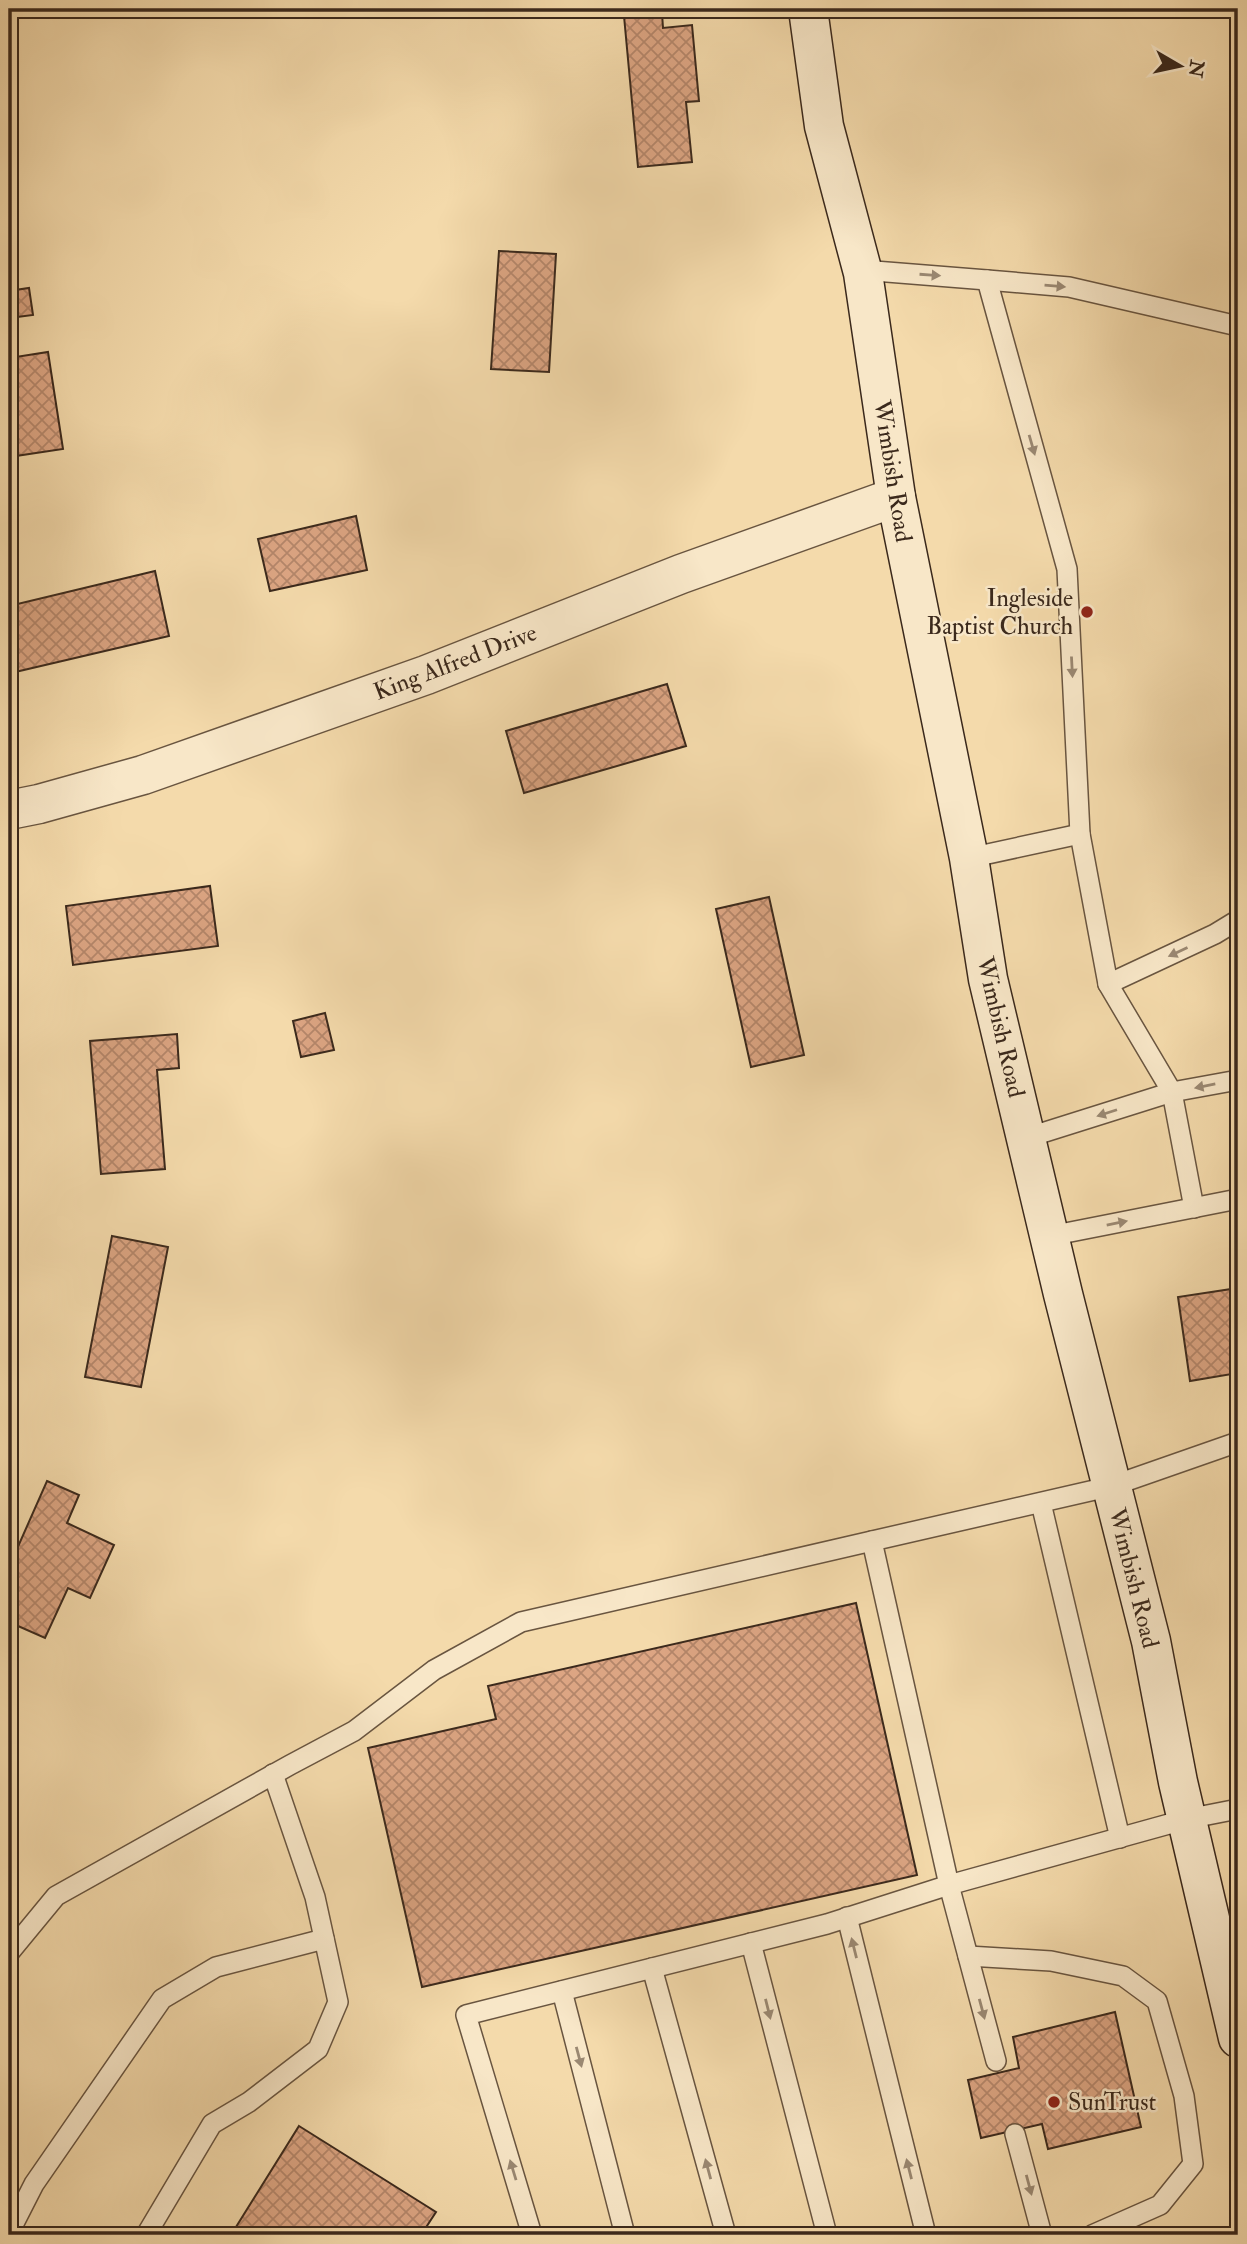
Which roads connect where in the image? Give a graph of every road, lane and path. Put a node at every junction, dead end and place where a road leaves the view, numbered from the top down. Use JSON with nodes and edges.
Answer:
{"nodes":[{"id":1,"x":808,"y":9,"type":"edge"},
{"id":2,"x":862,"y":270,"type":"junction"},
{"id":3,"x":986,"y":280,"type":"junction"},
{"id":4,"x":1238,"y":326,"type":"edge"},
{"id":5,"x":896,"y":497,"type":"junction"},
{"id":6,"x":9,"y":810,"type":"edge"},
{"id":7,"x":1080,"y":834,"type":"junction"},
{"id":8,"x":969,"y":858,"type":"junction"},
{"id":9,"x":1238,"y":920,"type":"edge"},
{"id":10,"x":1108,"y":984,"type":"junction"},
{"id":11,"x":1238,"y":1080,"type":"edge"},
{"id":12,"x":1172,"y":1092,"type":"junction"},
{"id":13,"x":1026,"y":1138,"type":"junction"},
{"id":14,"x":1238,"y":1199,"type":"edge"},
{"id":15,"x":1194,"y":1208,"type":"junction"},
{"id":16,"x":1049,"y":1236,"type":"junction"},
{"id":17,"x":1238,"y":1442,"type":"edge"},
{"id":18,"x":1112,"y":1486,"type":"junction"},
{"id":19,"x":1041,"y":1503,"type":"junction"},
{"id":20,"x":872,"y":1541,"type":"junction"},
{"id":21,"x":273,"y":1774,"type":"junction"},
{"id":22,"x":1238,"y":1809,"type":"edge"},
{"id":23,"x":1187,"y":1819,"type":"junction"},
{"id":24,"x":1120,"y":1838,"type":"junction"},
{"id":25,"x":949,"y":1885,"type":"junction"},
{"id":26,"x":846,"y":1917,"type":"junction"},
{"id":27,"x":324,"y":1939,"type":"junction"},
{"id":28,"x":751,"y":1943,"type":"junction"},
{"id":29,"x":9,"y":1953,"type":"edge"},
{"id":30,"x":968,"y":1956,"type":"junction"},
{"id":31,"x":652,"y":1968,"type":"junction"},
{"id":32,"x":562,"y":1991,"type":"junction"},
{"id":33,"x":1238,"y":2038,"type":"edge"},
{"id":34,"x":996,"y":2061,"type":"dead end"},
{"id":35,"x":1016,"y":2134,"type":"dead end"},
{"id":36,"x":9,"y":2233,"type":"edge"},
{"id":37,"x":146,"y":2235,"type":"edge"},
{"id":38,"x":532,"y":2235,"type":"edge"},
{"id":39,"x":625,"y":2235,"type":"edge"},
{"id":40,"x":726,"y":2235,"type":"edge"},
{"id":41,"x":827,"y":2235,"type":"edge"},
{"id":42,"x":926,"y":2235,"type":"edge"},
{"id":43,"x":1042,"y":2235,"type":"edge"},
{"id":44,"x":1092,"y":2235,"type":"edge"}],
"edges":[{"from":1,"to":2,"type":"street","name":"Wimbish Road"},
{"from":2,"to":3,"type":"lane","one_way":true},
{"from":2,"to":5,"type":"street","name":"Wimbish Road"},
{"from":3,"to":4,"type":"lane","one_way":true},
{"from":3,"to":7,"type":"lane","one_way":true},
{"from":5,"to":6,"type":"street","name":"King Alfred Drive"},
{"from":5,"to":8,"type":"street","name":"Wimbish Road"},
{"from":7,"to":8,"type":"lane"},
{"from":7,"to":10,"type":"lane"},
{"from":8,"to":13,"type":"street","name":"Wimbish Road"},
{"from":9,"to":10,"type":"lane","one_way":true},
{"from":10,"to":12,"type":"lane"},
{"from":11,"to":12,"type":"lane","one_way":true},
{"from":12,"to":13,"type":"lane","one_way":true},
{"from":12,"to":15,"type":"lane"},
{"from":13,"to":16,"type":"street","name":"Wimbish Road"},
{"from":14,"to":15,"type":"lane"},
{"from":16,"to":15,"type":"lane","one_way":true},
{"from":16,"to":18,"type":"street","name":"Wimbish Road"},
{"from":17,"to":18,"type":"lane"},
{"from":18,"to":19,"type":"lane"},
{"from":18,"to":23,"type":"street","name":"Wimbish Road"},
{"from":19,"to":20,"type":"lane"},
{"from":19,"to":24,"type":"lane"},
{"from":20,"to":21,"type":"lane"},
{"from":20,"to":25,"type":"lane"},
{"from":21,"to":27,"type":"lane"},
{"from":21,"to":29,"type":"lane"},
{"from":22,"to":23,"type":"lane"},
{"from":23,"to":24,"type":"lane"},
{"from":23,"to":33,"type":"street","name":"Wimbish Road"},
{"from":24,"to":25,"type":"lane"},
{"from":25,"to":26,"type":"lane"},
{"from":25,"to":30,"type":"lane"},
{"from":26,"to":28,"type":"lane"},
{"from":42,"to":26,"type":"lane","one_way":true},
{"from":27,"to":36,"type":"lane"},
{"from":27,"to":37,"type":"lane"},
{"from":28,"to":31,"type":"lane"},
{"from":28,"to":41,"type":"lane","one_way":true},
{"from":30,"to":34,"type":"lane","one_way":true},
{"from":30,"to":44,"type":"lane"},
{"from":31,"to":32,"type":"lane"},
{"from":40,"to":31,"type":"lane","one_way":true},
{"from":38,"to":32,"type":"lane","one_way":true},
{"from":32,"to":39,"type":"lane","one_way":true},
{"from":35,"to":43,"type":"lane","one_way":true}]}
